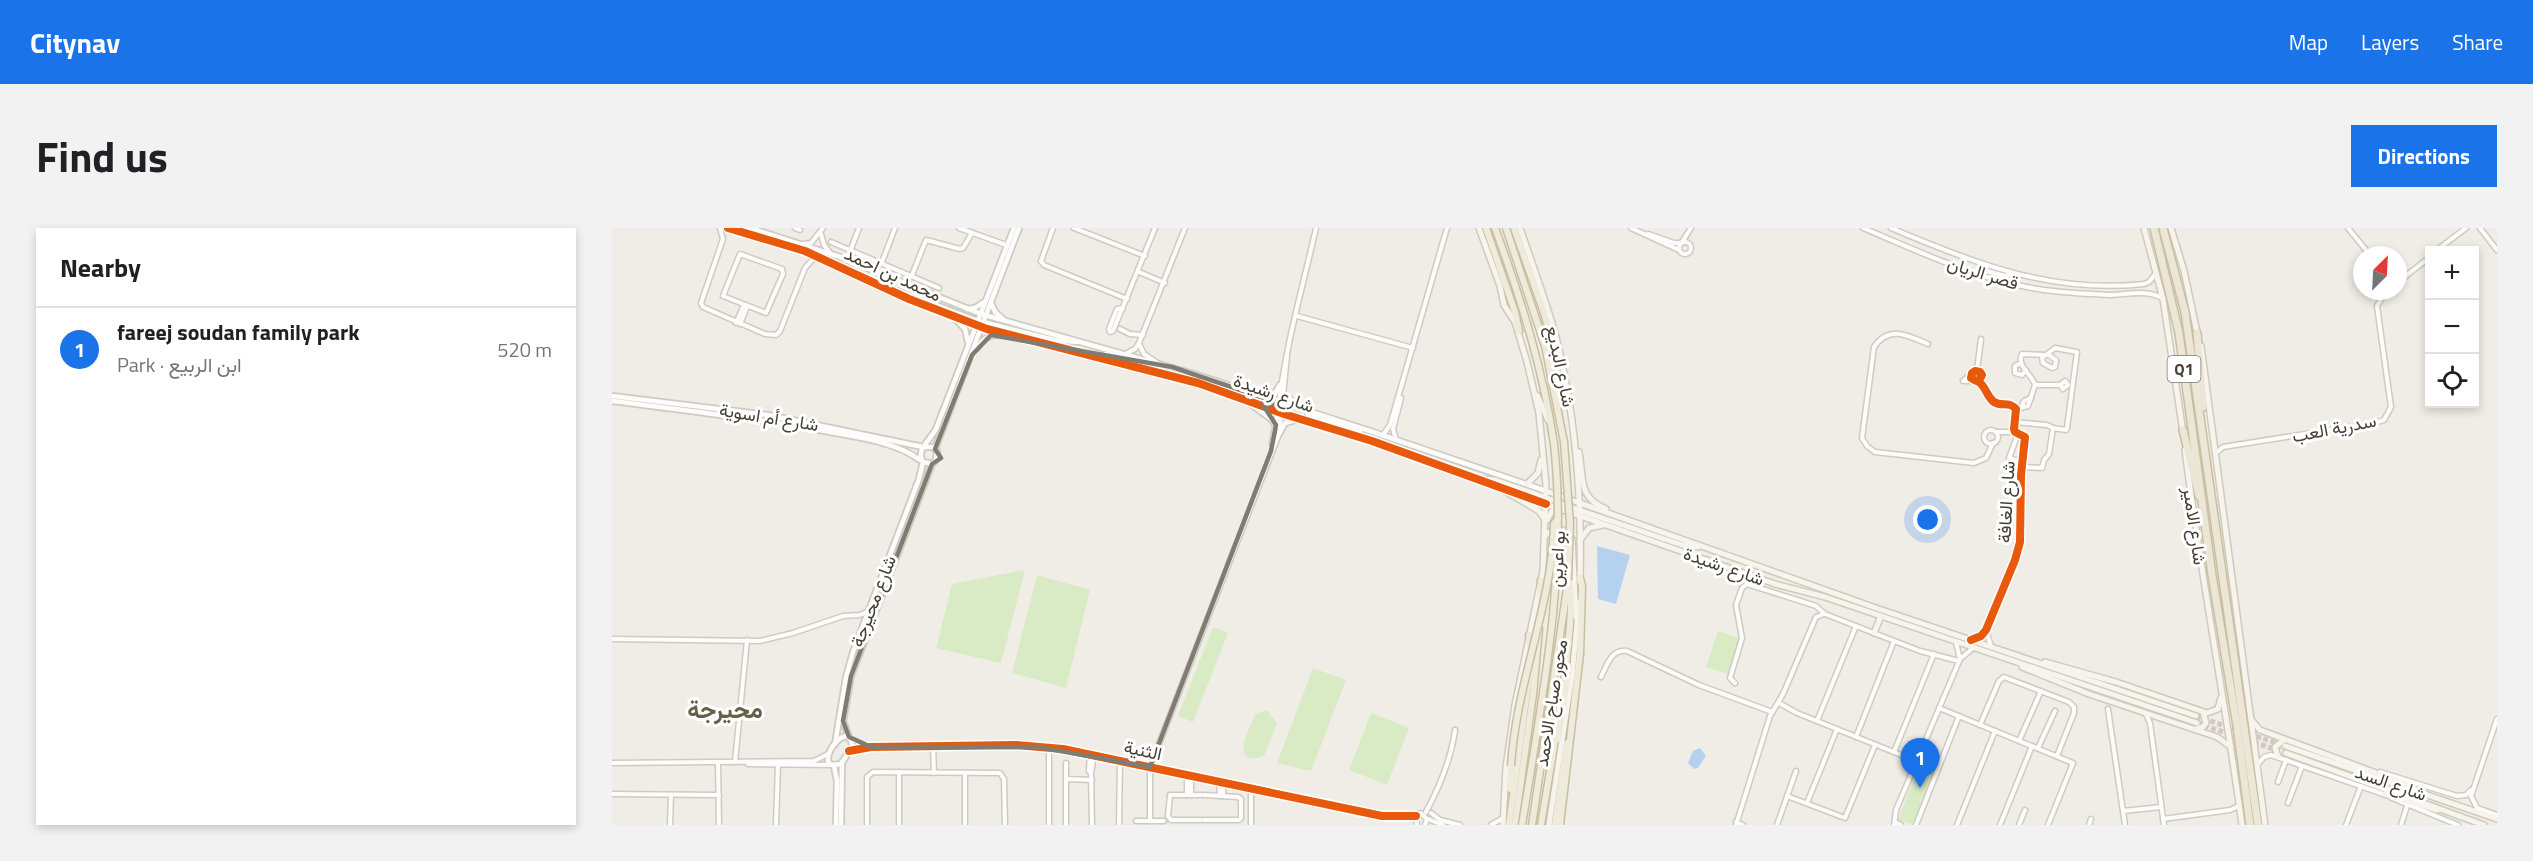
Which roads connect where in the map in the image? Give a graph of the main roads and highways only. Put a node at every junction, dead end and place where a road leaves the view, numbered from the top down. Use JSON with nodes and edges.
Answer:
{"nodes":[{"id":1,"x":1479,"y":228,"type":"edge"},
{"id":2,"x":1486,"y":228,"type":"edge"},
{"id":3,"x":1495,"y":228,"type":"edge"},
{"id":4,"x":1506,"y":228,"type":"edge"},
{"id":5,"x":1514,"y":228,"type":"edge"},
{"id":6,"x":1520,"y":228,"type":"edge"},
{"id":7,"x":2144,"y":228,"type":"edge"},
{"id":8,"x":2154,"y":228,"type":"edge"},
{"id":9,"x":2163,"y":228,"type":"edge"},
{"id":10,"x":2171,"y":228,"type":"edge"},
{"id":11,"x":1519,"y":331,"type":"junction"},
{"id":12,"x":2197,"y":333,"type":"junction"},
{"id":13,"x":1561,"y":363,"type":"junction"},
{"id":14,"x":1534,"y":391,"type":"junction"},
{"id":15,"x":2182,"y":430,"type":"junction"},
{"id":16,"x":2204,"y":445,"type":"junction"},
{"id":17,"x":1576,"y":446,"type":"junction"},
{"id":18,"x":1543,"y":447,"type":"junction"},
{"id":19,"x":1474,"y":479,"type":"road end"},
{"id":20,"x":1527,"y":484,"type":"road end"},
{"id":21,"x":1578,"y":484,"type":"junction"},
{"id":22,"x":1500,"y":488,"type":"road end"},
{"id":23,"x":1559,"y":496,"type":"junction"},
{"id":24,"x":1546,"y":498,"type":"junction"},
{"id":25,"x":1571,"y":500,"type":"junction"},
{"id":26,"x":1563,"y":504,"type":"junction"},
{"id":27,"x":1556,"y":508,"type":"junction"},
{"id":28,"x":1579,"y":509,"type":"junction"},
{"id":29,"x":2205,"y":512,"type":"junction"},
{"id":30,"x":1559,"y":518,"type":"junction"},
{"id":31,"x":1546,"y":522,"type":"junction"},
{"id":32,"x":1605,"y":525,"type":"junction"},
{"id":33,"x":1669,"y":535,"type":"junction"},
{"id":34,"x":1545,"y":536,"type":"junction"},
{"id":35,"x":1580,"y":542,"type":"junction"},
{"id":36,"x":1704,"y":547,"type":"junction"},
{"id":37,"x":1580,"y":578,"type":"junction"},
{"id":38,"x":1541,"y":580,"type":"junction"},
{"id":39,"x":1568,"y":580,"type":"junction"},
{"id":40,"x":1570,"y":611,"type":"junction"},
{"id":41,"x":1881,"y":616,"type":"junction"},
{"id":42,"x":1578,"y":622,"type":"junction"},
{"id":43,"x":1874,"y":633,"type":"road end"},
{"id":44,"x":1529,"y":635,"type":"junction"},
{"id":45,"x":2025,"y":658,"type":"junction"},
{"id":46,"x":2010,"y":660,"type":"junction"},
{"id":47,"x":2220,"y":678,"type":"junction"},
{"id":48,"x":1573,"y":707,"type":"junction"},
{"id":49,"x":2203,"y":712,"type":"junction"},
{"id":50,"x":2196,"y":716,"type":"tunnel mouth"},
{"id":51,"x":2251,"y":720,"type":"junction"},
{"id":52,"x":2197,"y":723,"type":"tunnel mouth"},
{"id":53,"x":2191,"y":729,"type":"junction"},
{"id":54,"x":2286,"y":746,"type":"junction"},
{"id":55,"x":2232,"y":748,"type":"junction"},
{"id":56,"x":2277,"y":757,"type":"road end"},
{"id":57,"x":2384,"y":794,"type":"road end"},
{"id":58,"x":2448,"y":802,"type":"junction"},
{"id":59,"x":2428,"y":807,"type":"junction"},
{"id":60,"x":2414,"y":809,"type":"road end"},
{"id":61,"x":2497,"y":817,"type":"edge"},
{"id":62,"x":2482,"y":824,"type":"edge"},
{"id":63,"x":1503,"y":825,"type":"edge"},
{"id":64,"x":1509,"y":825,"type":"edge"},
{"id":65,"x":1515,"y":825,"type":"edge"},
{"id":66,"x":1522,"y":825,"type":"edge"},
{"id":67,"x":1532,"y":825,"type":"edge"},
{"id":68,"x":1543,"y":825,"type":"edge"},
{"id":69,"x":1550,"y":825,"type":"edge"},
{"id":70,"x":1555,"y":825,"type":"edge"},
{"id":71,"x":1560,"y":825,"type":"edge"},
{"id":72,"x":2242,"y":825,"type":"edge"},
{"id":73,"x":2250,"y":825,"type":"edge"},
{"id":74,"x":2258,"y":825,"type":"edge"},
{"id":75,"x":2265,"y":825,"type":"edge"}],
"edges":[{"from":1,"to":11,"type":"main road","name":"شارع البديع"},
{"from":2,"to":11,"type":"highway"},
{"from":3,"to":30,"type":"highway","name":"بو اعرين","bridge":true},
{"from":4,"to":39,"type":"highway","name":"بو اعرين","bridge":true},
{"from":5,"to":13,"type":"highway"},
{"from":6,"to":13,"type":"main road","name":"شارع البديع"},
{"from":7,"to":15,"type":"main road","name":"شارع الامير"},
{"from":8,"to":29,"type":"highway","name":"شارع الامير","number":"Q1"},
{"from":9,"to":16,"type":"highway","name":"شارع الامير","number":"Q1"},
{"from":10,"to":12,"type":"main road","name":"شارع الامير"},
{"from":11,"to":14,"type":"main road","name":"بو اعرين"},
{"from":12,"to":16,"type":"highway"},
{"from":12,"to":51,"type":"main road","name":"شارع الامير"},
{"from":13,"to":17,"type":"main road","name":"شارع البديع"},
{"from":14,"to":18,"type":"main road","name":"بو اعرين"},
{"from":14,"to":23,"type":"main road"},
{"from":15,"to":29,"type":"highway"},
{"from":15,"to":47,"type":"main road","name":"شارع الامير"},
{"from":16,"to":74,"type":"highway","name":"شارع الامير","number":"Q1"},
{"from":17,"to":21,"type":"main road","name":"شارع البديع"},
{"from":17,"to":33,"type":"main road"},
{"from":18,"to":20,"type":"main road"},
{"from":18,"to":24,"type":"main road","name":"بو اعرين"},
{"from":19,"to":24,"type":"main road"},
{"from":21,"to":25,"type":"main road"},
{"from":21,"to":28,"type":"main road","name":"شارع البديع"},
{"from":22,"to":31,"type":"main road"},
{"from":23,"to":24,"type":"main road","name":"شارع رشيدة"},
{"from":23,"to":25,"type":"main road","name":"شارع رشيدة"},
{"from":23,"to":26,"type":"main road"},
{"from":24,"to":26,"type":"main road"},
{"from":24,"to":27,"type":"main road","name":"شارع رشيدة"},
{"from":24,"to":31,"type":"main road","name":"بو اعرين"},
{"from":25,"to":26,"type":"main road"},
{"from":25,"to":28,"type":"main road","name":"شارع رشيدة"},
{"from":26,"to":27,"type":"main road"},
{"from":26,"to":28,"type":"main road"},
{"from":27,"to":28,"type":"main road","name":"شارع رشيدة"},
{"from":27,"to":31,"type":"main road"},
{"from":28,"to":32,"type":"main road","name":"شارع رشيدة"},
{"from":28,"to":33,"type":"main road","name":"شارع رشيدة"},
{"from":28,"to":35,"type":"main road","name":"بو اعرين"},
{"from":28,"to":36,"type":"main road"},
{"from":29,"to":73,"type":"highway","name":"شارع الامير","number":"Q1"},
{"from":30,"to":64,"type":"highway","bridge":true},
{"from":30,"to":66,"type":"highway","name":"بو اعرين","bridge":true},
{"from":31,"to":34,"type":"main road","name":"بو اعرين"},
{"from":32,"to":35,"type":"main road"},
{"from":32,"to":41,"type":"main road","name":"شارع رشيدة"},
{"from":33,"to":36,"type":"main road","name":"شارع رشيدة"},
{"from":34,"to":38,"type":"main road","name":"بو اعرين"},
{"from":34,"to":42,"type":"main road"},
{"from":35,"to":37,"type":"main road","name":"بو اعرين"},
{"from":36,"to":45,"type":"main road","name":"شارع رشيدة"},
{"from":37,"to":42,"type":"main road","name":"بو اعرين"},
{"from":37,"to":48,"type":"highway"},
{"from":38,"to":44,"type":"main road","name":"بو اعرين"},
{"from":38,"to":65,"type":"highway"},
{"from":39,"to":40,"type":"highway","name":"بو اعرين"},
{"from":39,"to":67,"type":"highway","name":"محور صباح الاحمد"},
{"from":40,"to":68,"type":"highway"},
{"from":40,"to":68,"type":"highway"},
{"from":41,"to":43,"type":"main road"},
{"from":41,"to":46,"type":"main road","name":"شارع رشيدة"},
{"from":42,"to":69,"type":"main road","name":"بو اعرين"},
{"from":44,"to":63,"type":"main road","name":"بو اعرين"},
{"from":44,"to":64,"type":"highway"},
{"from":45,"to":49,"type":"main road"},
{"from":45,"to":50,"type":"main road","name":"شارع رشيدة"},
{"from":46,"to":52,"type":"main road","name":"شارع رشيدة"},
{"from":46,"to":53,"type":"main road"},
{"from":47,"to":49,"type":"main road"},
{"from":47,"to":55,"type":"main road","name":"شارع الامير"},
{"from":48,"to":70,"type":"highway"},
{"from":48,"to":71,"type":"highway"},
{"from":49,"to":53,"type":"main road"},
{"from":51,"to":54,"type":"main road"},
{"from":51,"to":75,"type":"main road","name":"شارع الامير"},
{"from":53,"to":55,"type":"main road"},
{"from":54,"to":56,"type":"main road"},
{"from":54,"to":58,"type":"main road","name":"شارع السد"},
{"from":54,"to":58,"type":"main road"},
{"from":54,"to":62,"type":"main road","name":"شارع السد"},
{"from":55,"to":72,"type":"main road","name":"شارع الامير"},
{"from":57,"to":59,"type":"main road"},
{"from":58,"to":61,"type":"main road","name":"شارع السد"},
{"from":59,"to":60,"type":"main road"},
{"from":59,"to":62,"type":"main road"}]}
